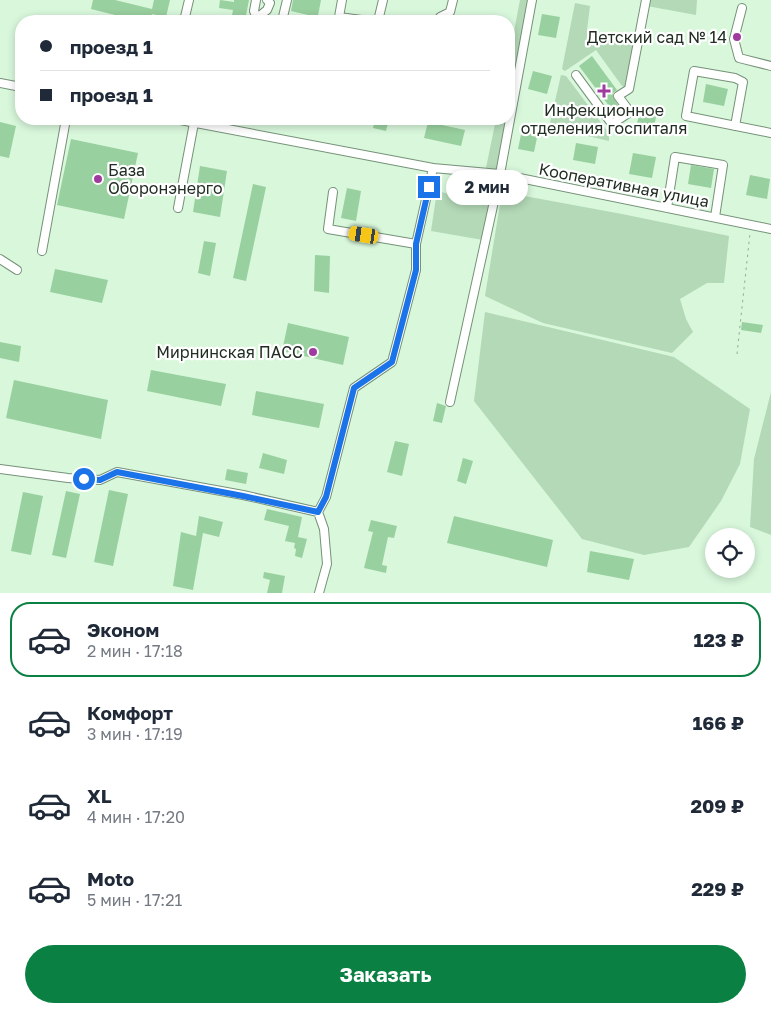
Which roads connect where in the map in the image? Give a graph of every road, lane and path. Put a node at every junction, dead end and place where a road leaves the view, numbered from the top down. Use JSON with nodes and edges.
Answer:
{"nodes":[{"id":1,"x":189,"y":0,"type":"edge"},
{"id":2,"x":256,"y":0,"type":"edge"},
{"id":3,"x":267,"y":0,"type":"edge"},
{"id":4,"x":287,"y":0,"type":"edge"},
{"id":5,"x":342,"y":0,"type":"edge"},
{"id":6,"x":383,"y":0,"type":"edge"},
{"id":7,"x":453,"y":0,"type":"edge"},
{"id":8,"x":532,"y":0,"type":"edge"},
{"id":9,"x":646,"y":0,"type":"edge"},
{"id":10,"x":742,"y":8,"type":"dead end"},
{"id":11,"x":185,"y":15,"type":"edge"},
{"id":12,"x":256,"y":15,"type":"edge"},
{"id":13,"x":261,"y":15,"type":"edge"},
{"id":14,"x":283,"y":15,"type":"edge"},
{"id":15,"x":339,"y":15,"type":"edge"},
{"id":16,"x":379,"y":15,"type":"edge"},
{"id":17,"x":442,"y":15,"type":"edge"},
{"id":18,"x":771,"y":66,"type":"edge"},
{"id":19,"x":576,"y":75,"type":"dead end"},
{"id":20,"x":0,"y":83,"type":"edge"},
{"id":21,"x":15,"y":86,"type":"edge"},
{"id":22,"x":515,"y":92,"type":"edge"},
{"id":23,"x":65,"y":125,"type":"edge"},
{"id":24,"x":193,"y":125,"type":"edge"},
{"id":25,"x":210,"y":125,"type":"edge"},
{"id":26,"x":509,"y":125,"type":"edge"},
{"id":27,"x":735,"y":126,"type":"junction"},
{"id":28,"x":771,"y":133,"type":"edge"},
{"id":29,"x":433,"y":168,"type":"junction"},
{"id":30,"x":500,"y":174,"type":"junction"},
{"id":31,"x":333,"y":192,"type":"dead end"},
{"id":32,"x":178,"y":208,"type":"dead end"},
{"id":33,"x":667,"y":208,"type":"junction"},
{"id":34,"x":715,"y":217,"type":"junction"},
{"id":35,"x":751,"y":225,"type":"junction"},
{"id":36,"x":771,"y":229,"type":"edge"},
{"id":37,"x":416,"y":244,"type":"junction"},
{"id":38,"x":42,"y":251,"type":"dead end"},
{"id":39,"x":0,"y":259,"type":"edge"},
{"id":40,"x":17,"y":270,"type":"dead end"},
{"id":41,"x":737,"y":354,"type":"dead end"},
{"id":42,"x":450,"y":402,"type":"dead end"},
{"id":43,"x":0,"y":469,"type":"edge"},
{"id":44,"x":318,"y":512,"type":"junction"},
{"id":45,"x":319,"y":593,"type":"edge"}],
"edges":[{"from":1,"to":11,"type":"street"},
{"from":2,"to":12,"type":"street"},
{"from":3,"to":13,"type":"street"},
{"from":4,"to":14,"type":"street"},
{"from":5,"to":15,"type":"street"},
{"from":6,"to":16,"type":"street"},
{"from":7,"to":17,"type":"street"},
{"from":8,"to":22,"type":"street"},
{"from":9,"to":19,"type":"street"},
{"from":10,"to":18,"type":"street"},
{"from":20,"to":21,"type":"street"},
{"from":23,"to":38,"type":"street"},
{"from":24,"to":32,"type":"street"},
{"from":25,"to":29,"type":"street","name":"Кооперативная улица"},
{"from":26,"to":30,"type":"street"},
{"from":27,"to":27,"type":"street"},
{"from":27,"to":28,"type":"street"},
{"from":29,"to":30,"type":"street","name":"Кооперативная улица"},
{"from":29,"to":37,"type":"street"},
{"from":30,"to":33,"type":"street","name":"Кооперативная улица"},
{"from":30,"to":42,"type":"street"},
{"from":31,"to":37,"type":"street"},
{"from":33,"to":34,"type":"street","name":"Кооперативная улица"},
{"from":33,"to":34,"type":"street"},
{"from":34,"to":35,"type":"street","name":"Кооперативная улица"},
{"from":35,"to":36,"type":"street","name":"Кооперативная улица"},
{"from":35,"to":41,"type":"path"},
{"from":37,"to":44,"type":"street"},
{"from":39,"to":40,"type":"street"},
{"from":43,"to":44,"type":"street"},
{"from":44,"to":45,"type":"street"}]}
